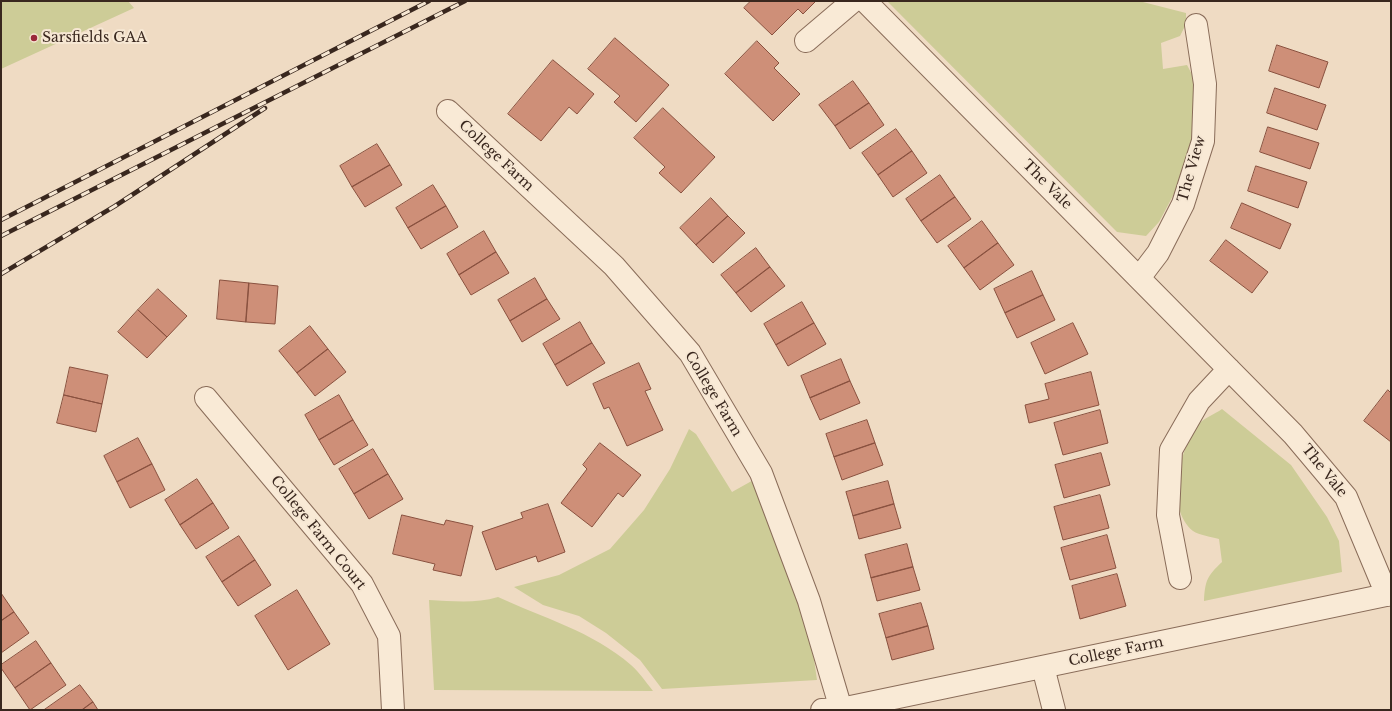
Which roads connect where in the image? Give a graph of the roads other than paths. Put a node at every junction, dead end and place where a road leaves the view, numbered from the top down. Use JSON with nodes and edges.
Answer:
{"nodes":[{"id":1,"x":853,"y":1,"type":"edge"},
{"id":2,"x":865,"y":1,"type":"edge"},
{"id":3,"x":1196,"y":25,"type":"dead end"},
{"id":4,"x":806,"y":41,"type":"dead end"},
{"id":5,"x":448,"y":111,"type":"dead end"},
{"id":6,"x":1139,"y":278,"type":"junction"},
{"id":7,"x":1229,"y":369,"type":"junction"},
{"id":8,"x":206,"y":398,"type":"dead end"},
{"id":9,"x":1180,"y":578,"type":"dead end"},
{"id":10,"x":1389,"y":594,"type":"edge"},
{"id":11,"x":1043,"y":667,"type":"junction"},
{"id":12,"x":393,"y":710,"type":"edge"},
{"id":13,"x":831,"y":710,"type":"edge"},
{"id":14,"x":1054,"y":710,"type":"edge"}],
"edges":[{"from":1,"to":4,"type":"street"},
{"from":2,"to":6,"type":"street","name":"The Vale"},
{"from":3,"to":6,"type":"street","name":"The View"},
{"from":5,"to":13,"type":"street","name":"College Farm"},
{"from":6,"to":7,"type":"street","name":"The Vale"},
{"from":7,"to":9,"type":"street"},
{"from":7,"to":10,"type":"street","name":"The Vale"},
{"from":8,"to":12,"type":"street","name":"College Farm Court"},
{"from":10,"to":11,"type":"street","name":"College Farm"},
{"from":11,"to":13,"type":"street","name":"College Farm"},
{"from":11,"to":14,"type":"street"}]}
